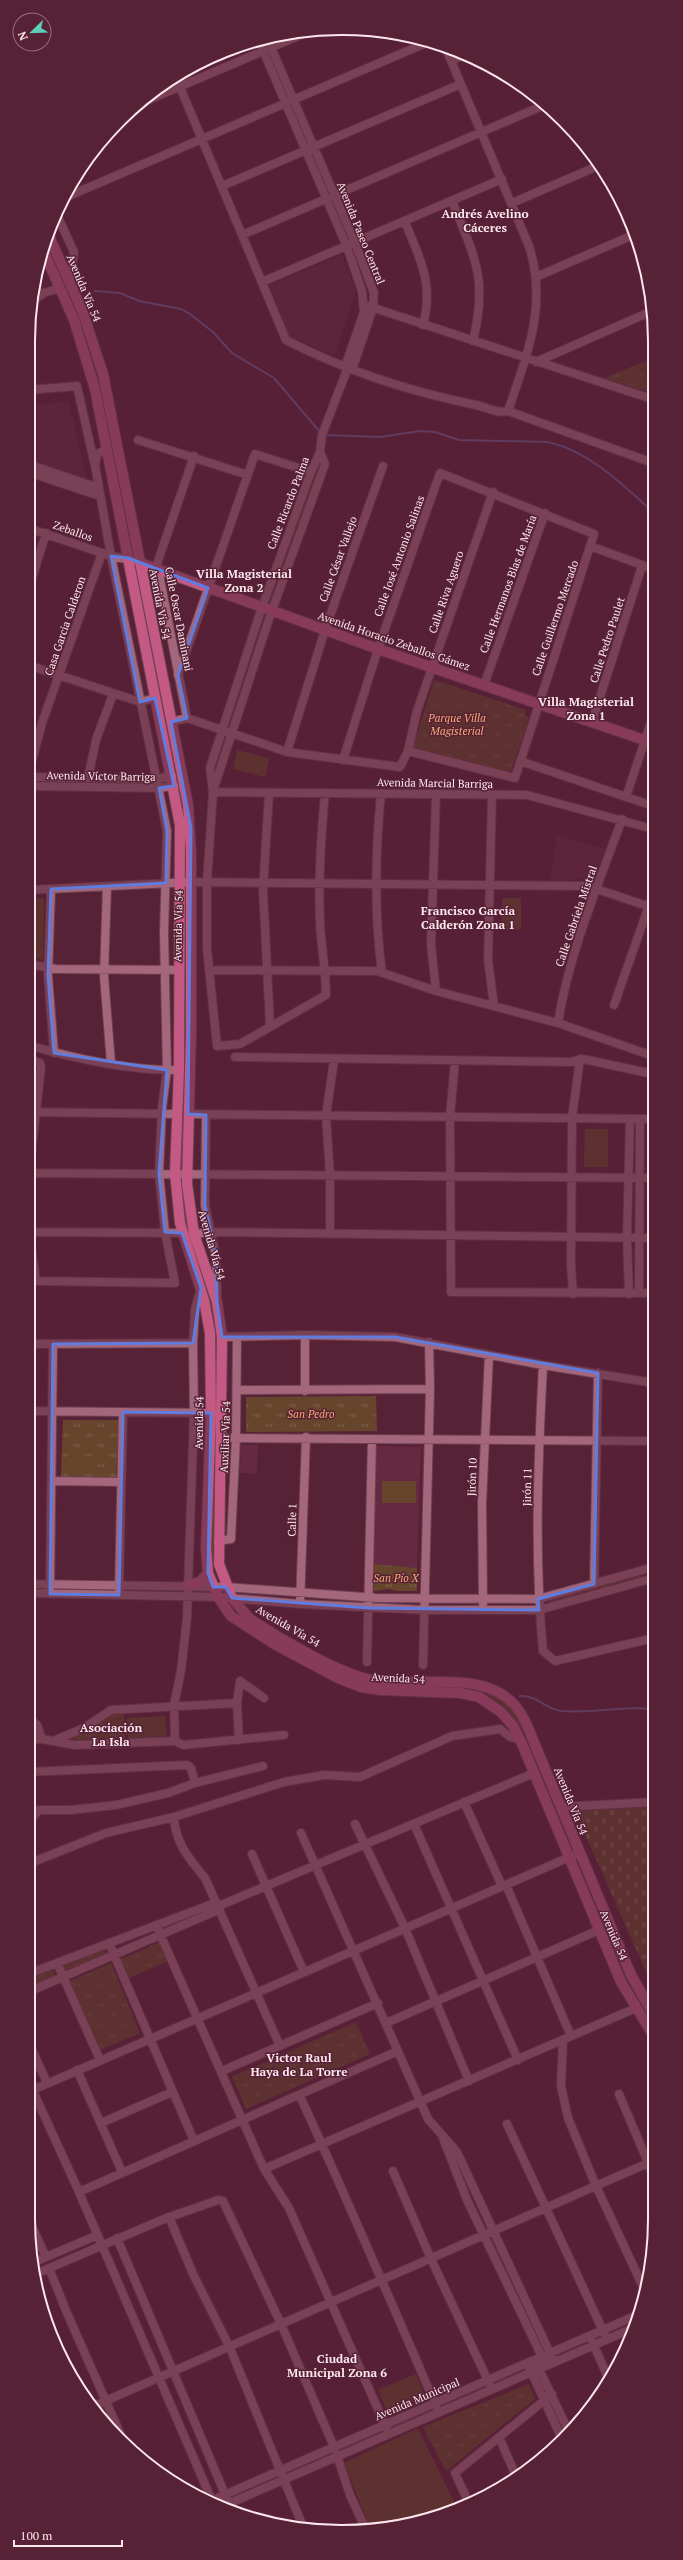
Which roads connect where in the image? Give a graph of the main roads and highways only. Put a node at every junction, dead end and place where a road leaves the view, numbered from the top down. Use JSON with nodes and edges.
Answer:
{"nodes":[{"id":1,"x":52,"y":242,"type":"edge"},
{"id":2,"x":46,"y":258,"type":"edge"},
{"id":3,"x":140,"y":563,"type":"junction"},
{"id":4,"x":648,"y":742,"type":"edge"},
{"id":5,"x":175,"y":1174,"type":"joint"},
{"id":6,"x":208,"y":1573,"type":"junction"},
{"id":7,"x":187,"y":1585,"type":"road end"},
{"id":8,"x":648,"y":2005,"type":"edge"},
{"id":9,"x":648,"y":2027,"type":"edge"}],
"edges":[{"from":1,"to":3,"type":"main road","name":"Avenida Vía 54"},
{"from":2,"to":5,"type":"main road","name":"Avenida Vía 54"},
{"from":3,"to":4,"type":"main road","name":"Avenida Horacio Zeballos Gámez"},
{"from":3,"to":8,"type":"main road","name":"Avenida Vía 54"},
{"from":5,"to":6,"type":"main road","name":"Avenida 54"},
{"from":6,"to":7,"type":"main road"},
{"from":6,"to":9,"type":"main road","name":"Avenida 54"}]}
